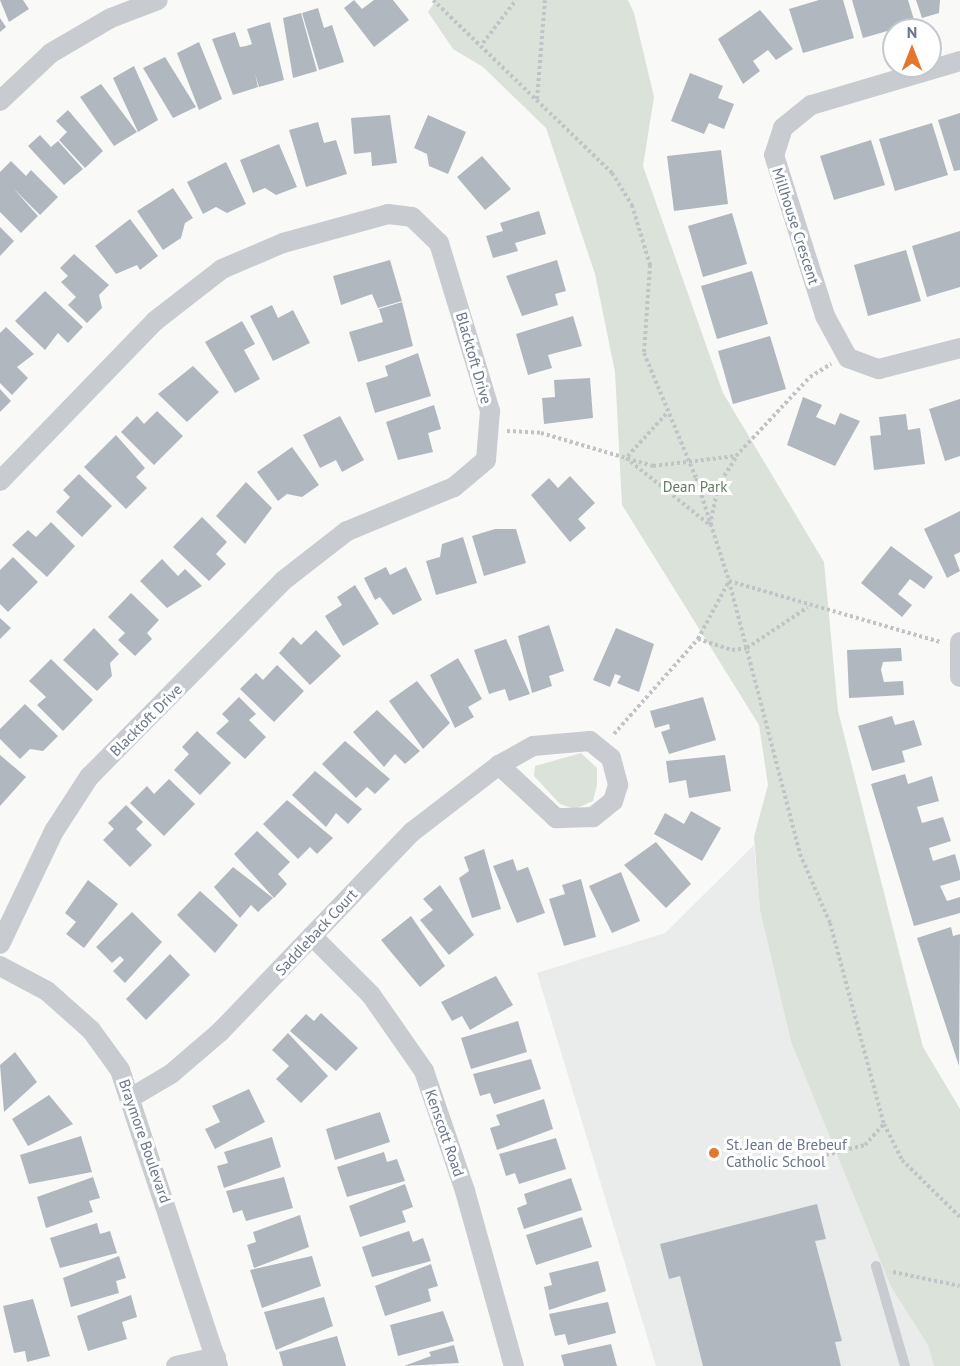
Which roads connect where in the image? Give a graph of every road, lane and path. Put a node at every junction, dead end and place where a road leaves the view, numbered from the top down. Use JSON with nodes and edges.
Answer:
{"nodes":[{"id":1,"x":158,"y":0,"type":"edge"},
{"id":2,"x":433,"y":0,"type":"edge"},
{"id":3,"x":516,"y":0,"type":"edge"},
{"id":4,"x":545,"y":0,"type":"edge"},
{"id":5,"x":483,"y":43,"type":"junction"},
{"id":6,"x":960,"y":61,"type":"edge"},
{"id":7,"x":537,"y":100,"type":"junction"},
{"id":8,"x":0,"y":101,"type":"edge"},
{"id":9,"x":960,"y":348,"type":"edge"},
{"id":10,"x":848,"y":358,"type":"junction"},
{"id":11,"x":666,"y":414,"type":"junction"},
{"id":12,"x":491,"y":430,"type":"junction"},
{"id":13,"x":736,"y":456,"type":"junction"},
{"id":14,"x":626,"y":458,"type":"junction"},
{"id":15,"x":690,"y":464,"type":"junction"},
{"id":16,"x":0,"y":481,"type":"edge"},
{"id":17,"x":710,"y":525,"type":"junction"},
{"id":18,"x":729,"y":581,"type":"junction"},
{"id":19,"x":809,"y":606,"type":"junction"},
{"id":20,"x":698,"y":639,"type":"junction"},
{"id":21,"x":958,"y":644,"type":"edge"},
{"id":22,"x":747,"y":648,"type":"junction"},
{"id":23,"x":960,"y":677,"type":"edge"},
{"id":24,"x":602,"y":748,"type":"junction"},
{"id":25,"x":499,"y":765,"type":"junction"},
{"id":26,"x":312,"y":936,"type":"junction"},
{"id":27,"x":0,"y":944,"type":"edge"},
{"id":28,"x":0,"y":966,"type":"edge"},
{"id":29,"x":132,"y":1097,"type":"junction"},
{"id":30,"x":884,"y":1124,"type":"junction"},
{"id":31,"x":826,"y":1155,"type":"dead end"},
{"id":32,"x":960,"y":1217,"type":"edge"},
{"id":33,"x":877,"y":1267,"type":"joint"},
{"id":34,"x":960,"y":1286,"type":"edge"},
{"id":35,"x":217,"y":1361,"type":"edge"},
{"id":36,"x":176,"y":1366,"type":"edge"},
{"id":37,"x":514,"y":1366,"type":"edge"},
{"id":38,"x":905,"y":1366,"type":"edge"}],
"edges":[{"from":1,"to":8,"type":"street"},
{"from":2,"to":5,"type":"path"},
{"from":3,"to":5,"type":"path"},
{"from":4,"to":7,"type":"path"},
{"from":5,"to":7,"type":"path"},
{"from":6,"to":10,"type":"street","name":"Millhouse Crescent"},
{"from":7,"to":11,"type":"path"},
{"from":9,"to":10,"type":"street"},
{"from":10,"to":13,"type":"path"},
{"from":11,"to":14,"type":"path"},
{"from":11,"to":15,"type":"path"},
{"from":12,"to":14,"type":"path"},
{"from":12,"to":16,"type":"street","name":"Blacktoft Drive"},
{"from":12,"to":27,"type":"street","name":"Blacktoft Drive"},
{"from":13,"to":15,"type":"path"},
{"from":13,"to":17,"type":"path"},
{"from":14,"to":15,"type":"path"},
{"from":14,"to":17,"type":"path"},
{"from":15,"to":17,"type":"path"},
{"from":17,"to":18,"type":"path"},
{"from":18,"to":19,"type":"path"},
{"from":18,"to":20,"type":"path"},
{"from":18,"to":22,"type":"path"},
{"from":19,"to":21,"type":"path"},
{"from":19,"to":22,"type":"path"},
{"from":20,"to":22,"type":"path"},
{"from":20,"to":24,"type":"path"},
{"from":21,"to":23,"type":"street"},
{"from":22,"to":30,"type":"path"},
{"from":24,"to":25,"type":"street","name":"Saddleback Court"},
{"from":24,"to":25,"type":"street"},
{"from":25,"to":26,"type":"street","name":"Saddleback Court"},
{"from":26,"to":29,"type":"street","name":"Saddleback Court"},
{"from":26,"to":37,"type":"street","name":"Kenscott Road"},
{"from":28,"to":29,"type":"street","name":"Braymore Boulevard"},
{"from":29,"to":35,"type":"street","name":"Braymore Boulevard"},
{"from":30,"to":31,"type":"path"},
{"from":30,"to":32,"type":"path"},
{"from":33,"to":34,"type":"path"},
{"from":33,"to":38,"type":"lane"},
{"from":35,"to":36,"type":"street"}]}
